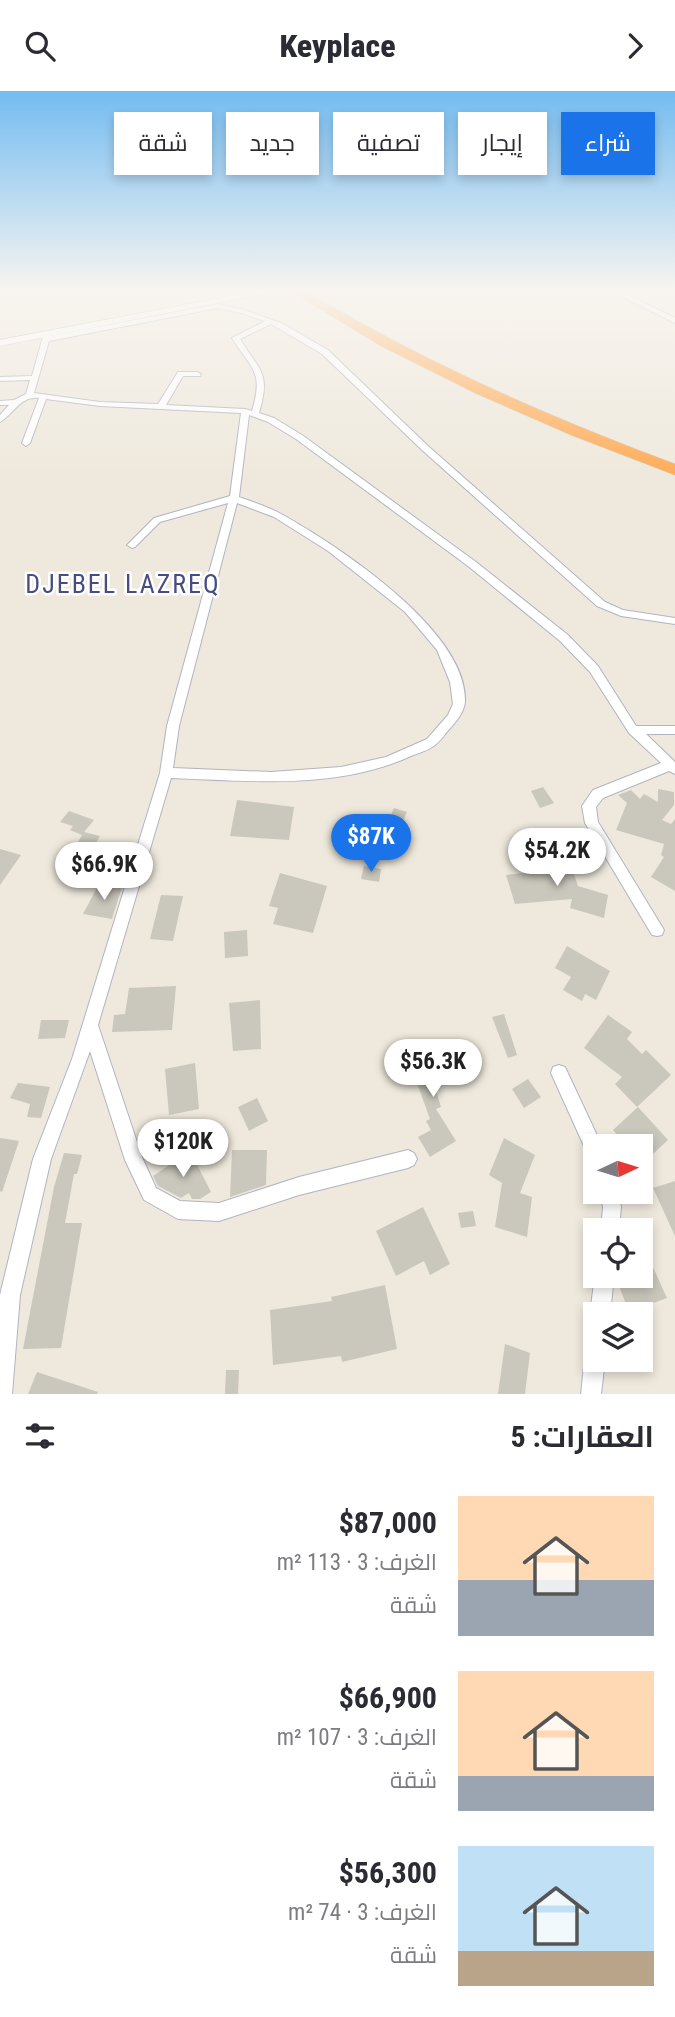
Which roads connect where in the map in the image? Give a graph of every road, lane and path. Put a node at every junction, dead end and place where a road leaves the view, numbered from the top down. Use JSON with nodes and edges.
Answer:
{"nodes":[{"id":1,"x":42,"y":351,"type":"edge"},
{"id":2,"x":246,"y":351,"type":"edge"},
{"id":3,"x":321,"y":351,"type":"edge"},
{"id":4,"x":402,"y":351,"type":"edge"},
{"id":5,"x":425,"y":351,"type":"edge"},
{"id":6,"x":197,"y":374,"type":"dead end"},
{"id":7,"x":34,"y":378,"type":"junction"},
{"id":8,"x":0,"y":379,"type":"edge"},
{"id":9,"x":30,"y":395,"type":"junction"},
{"id":10,"x":43,"y":397,"type":"junction"},
{"id":11,"x":16,"y":402,"type":"junction"},
{"id":12,"x":0,"y":403,"type":"edge"},
{"id":13,"x":162,"y":405,"type":"junction"},
{"id":14,"x":250,"y":412,"type":"junction"},
{"id":15,"x":0,"y":420,"type":"edge"},
{"id":16,"x":26,"y":443,"type":"dead end"},
{"id":17,"x":675,"y":457,"type":"edge"},
{"id":18,"x":675,"y":470,"type":"edge"},
{"id":19,"x":234,"y":498,"type":"junction"},
{"id":20,"x":132,"y":545,"type":"dead end"},
{"id":21,"x":675,"y":621,"type":"edge"},
{"id":22,"x":633,"y":730,"type":"junction"},
{"id":23,"x":675,"y":730,"type":"edge"},
{"id":24,"x":672,"y":767,"type":"edge"},
{"id":25,"x":166,"y":773,"type":"junction"},
{"id":26,"x":657,"y":930,"type":"dead end"},
{"id":27,"x":89,"y":1024,"type":"junction"},
{"id":28,"x":559,"y":1073,"type":"dead end"},
{"id":29,"x":587,"y":1134,"type":"edge"},
{"id":30,"x":408,"y":1159,"type":"dead end"},
{"id":31,"x":593,"y":1372,"type":"edge"},
{"id":32,"x":2,"y":1394,"type":"edge"},
{"id":33,"x":591,"y":1394,"type":"edge"}],
"edges":[{"from":1,"to":7,"type":"street"},
{"from":2,"to":14,"type":"street"},
{"from":3,"to":21,"type":"street"},
{"from":4,"to":18,"type":"highway"},
{"from":5,"to":17,"type":"highway"},
{"from":6,"to":13,"type":"street"},
{"from":7,"to":8,"type":"street"},
{"from":7,"to":9,"type":"street"},
{"from":9,"to":10,"type":"street"},
{"from":9,"to":11,"type":"street"},
{"from":10,"to":13,"type":"street"},
{"from":10,"to":16,"type":"street"},
{"from":11,"to":12,"type":"street"},
{"from":11,"to":15,"type":"street"},
{"from":13,"to":14,"type":"street"},
{"from":14,"to":19,"type":"street"},
{"from":14,"to":22,"type":"street"},
{"from":19,"to":20,"type":"street"},
{"from":19,"to":25,"type":"street"},
{"from":19,"to":25,"type":"street"},
{"from":22,"to":23,"type":"street"},
{"from":22,"to":24,"type":"street"},
{"from":24,"to":26,"type":"street"},
{"from":25,"to":27,"type":"street"},
{"from":27,"to":30,"type":"street"},
{"from":27,"to":32,"type":"street"},
{"from":28,"to":29,"type":"street"},
{"from":31,"to":33,"type":"street"}]}
